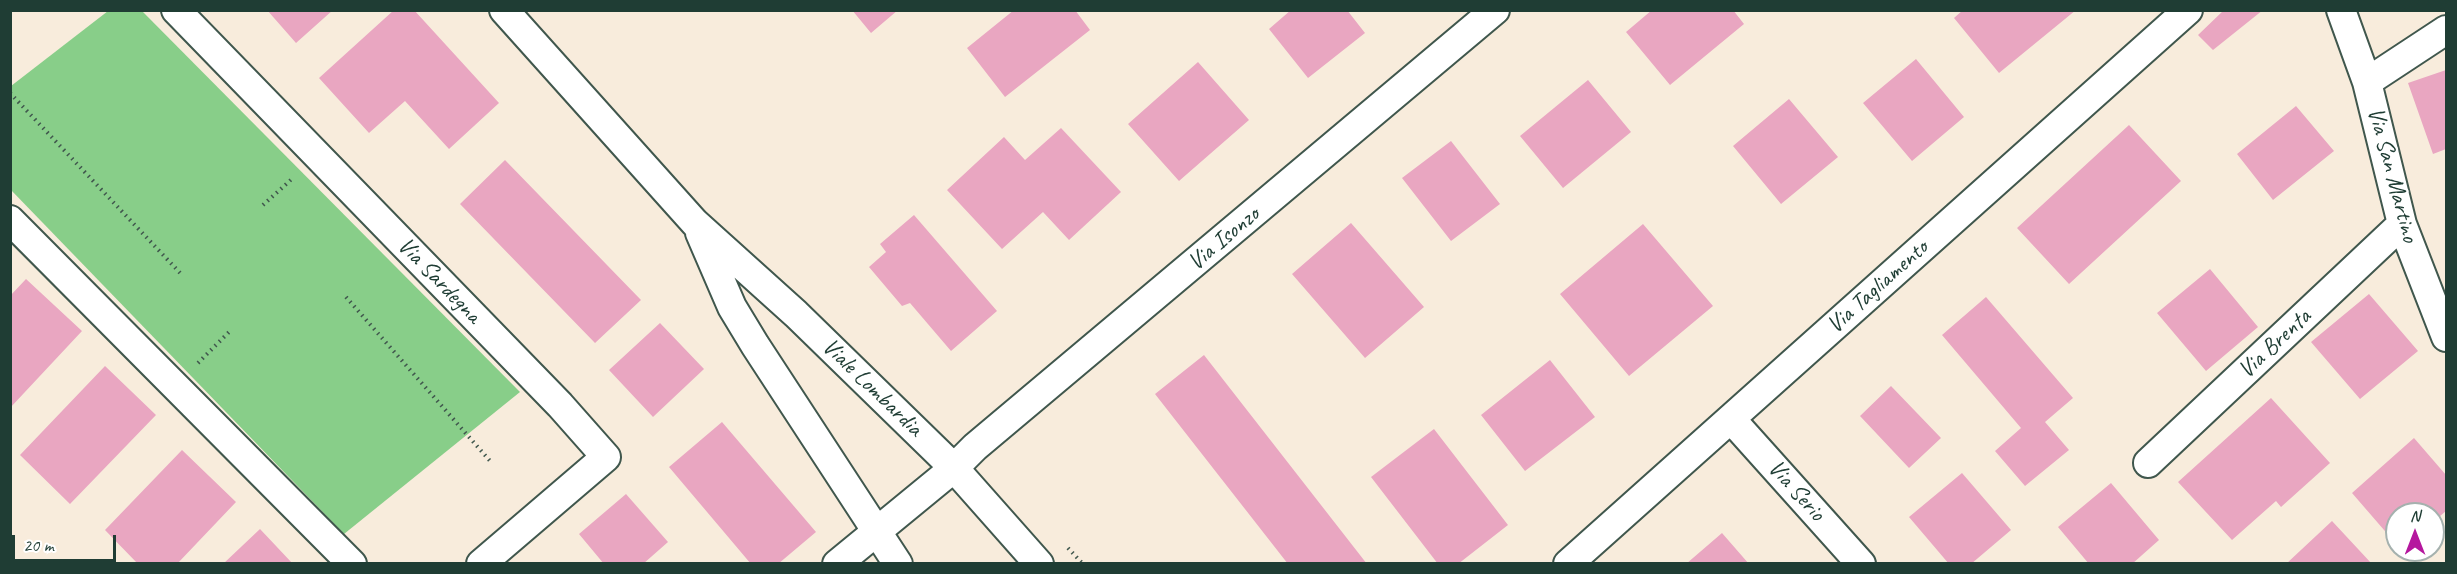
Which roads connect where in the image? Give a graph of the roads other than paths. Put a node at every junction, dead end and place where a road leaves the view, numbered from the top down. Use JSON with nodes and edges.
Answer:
{"nodes":[{"id":1,"x":176,"y":10,"type":"edge"},
{"id":2,"x":504,"y":10,"type":"edge"},
{"id":3,"x":1495,"y":10,"type":"edge"},
{"id":4,"x":2187,"y":10,"type":"edge"},
{"id":5,"x":2341,"y":10,"type":"edge"},
{"id":6,"x":2446,"y":30,"type":"edge"},
{"id":7,"x":2367,"y":82,"type":"junction"},
{"id":8,"x":10,"y":220,"type":"edge"},
{"id":9,"x":695,"y":223,"type":"junction"},
{"id":10,"x":2402,"y":224,"type":"junction"},
{"id":11,"x":2446,"y":337,"type":"edge"},
{"id":12,"x":1731,"y":419,"type":"junction"},
{"id":13,"x":2148,"y":463,"type":"dead end"},
{"id":14,"x":954,"y":468,"type":"junction"},
{"id":15,"x":877,"y":532,"type":"junction"},
{"id":16,"x":513,"y":554,"type":"edge"},
{"id":17,"x":352,"y":564,"type":"edge"},
{"id":18,"x":481,"y":564,"type":"edge"},
{"id":19,"x":837,"y":564,"type":"edge"},
{"id":20,"x":898,"y":564,"type":"edge"},
{"id":21,"x":1039,"y":564,"type":"edge"},
{"id":22,"x":1568,"y":564,"type":"edge"},
{"id":23,"x":1861,"y":564,"type":"edge"}],
"edges":[{"from":1,"to":16,"type":"street","name":"Via Sardegna"},
{"from":2,"to":9,"type":"street","name":"Viale Lombardia"},
{"from":3,"to":14,"type":"street","name":"Via Isonzo"},
{"from":4,"to":12,"type":"street","name":"Via Tagliamento"},
{"from":5,"to":7,"type":"street","name":"Via San Martino"},
{"from":6,"to":7,"type":"street"},
{"from":7,"to":10,"type":"street","name":"Via San Martino"},
{"from":8,"to":17,"type":"street"},
{"from":9,"to":14,"type":"street","name":"Viale Lombardia"},
{"from":9,"to":15,"type":"street","name":"Viale Lombardia"},
{"from":10,"to":11,"type":"street","name":"Via San Martino"},
{"from":10,"to":13,"type":"street","name":"Via Brenta"},
{"from":12,"to":22,"type":"street","name":"Via Tagliamento"},
{"from":12,"to":23,"type":"street","name":"Via Serio"},
{"from":14,"to":15,"type":"street","name":"Via Isonzo"},
{"from":14,"to":21,"type":"street","name":"Viale Lombardia"},
{"from":15,"to":19,"type":"street","name":"Via Isonzo"},
{"from":15,"to":20,"type":"street","name":"Viale Lombardia"},
{"from":16,"to":18,"type":"street","name":"Via Sardegna"}]}
